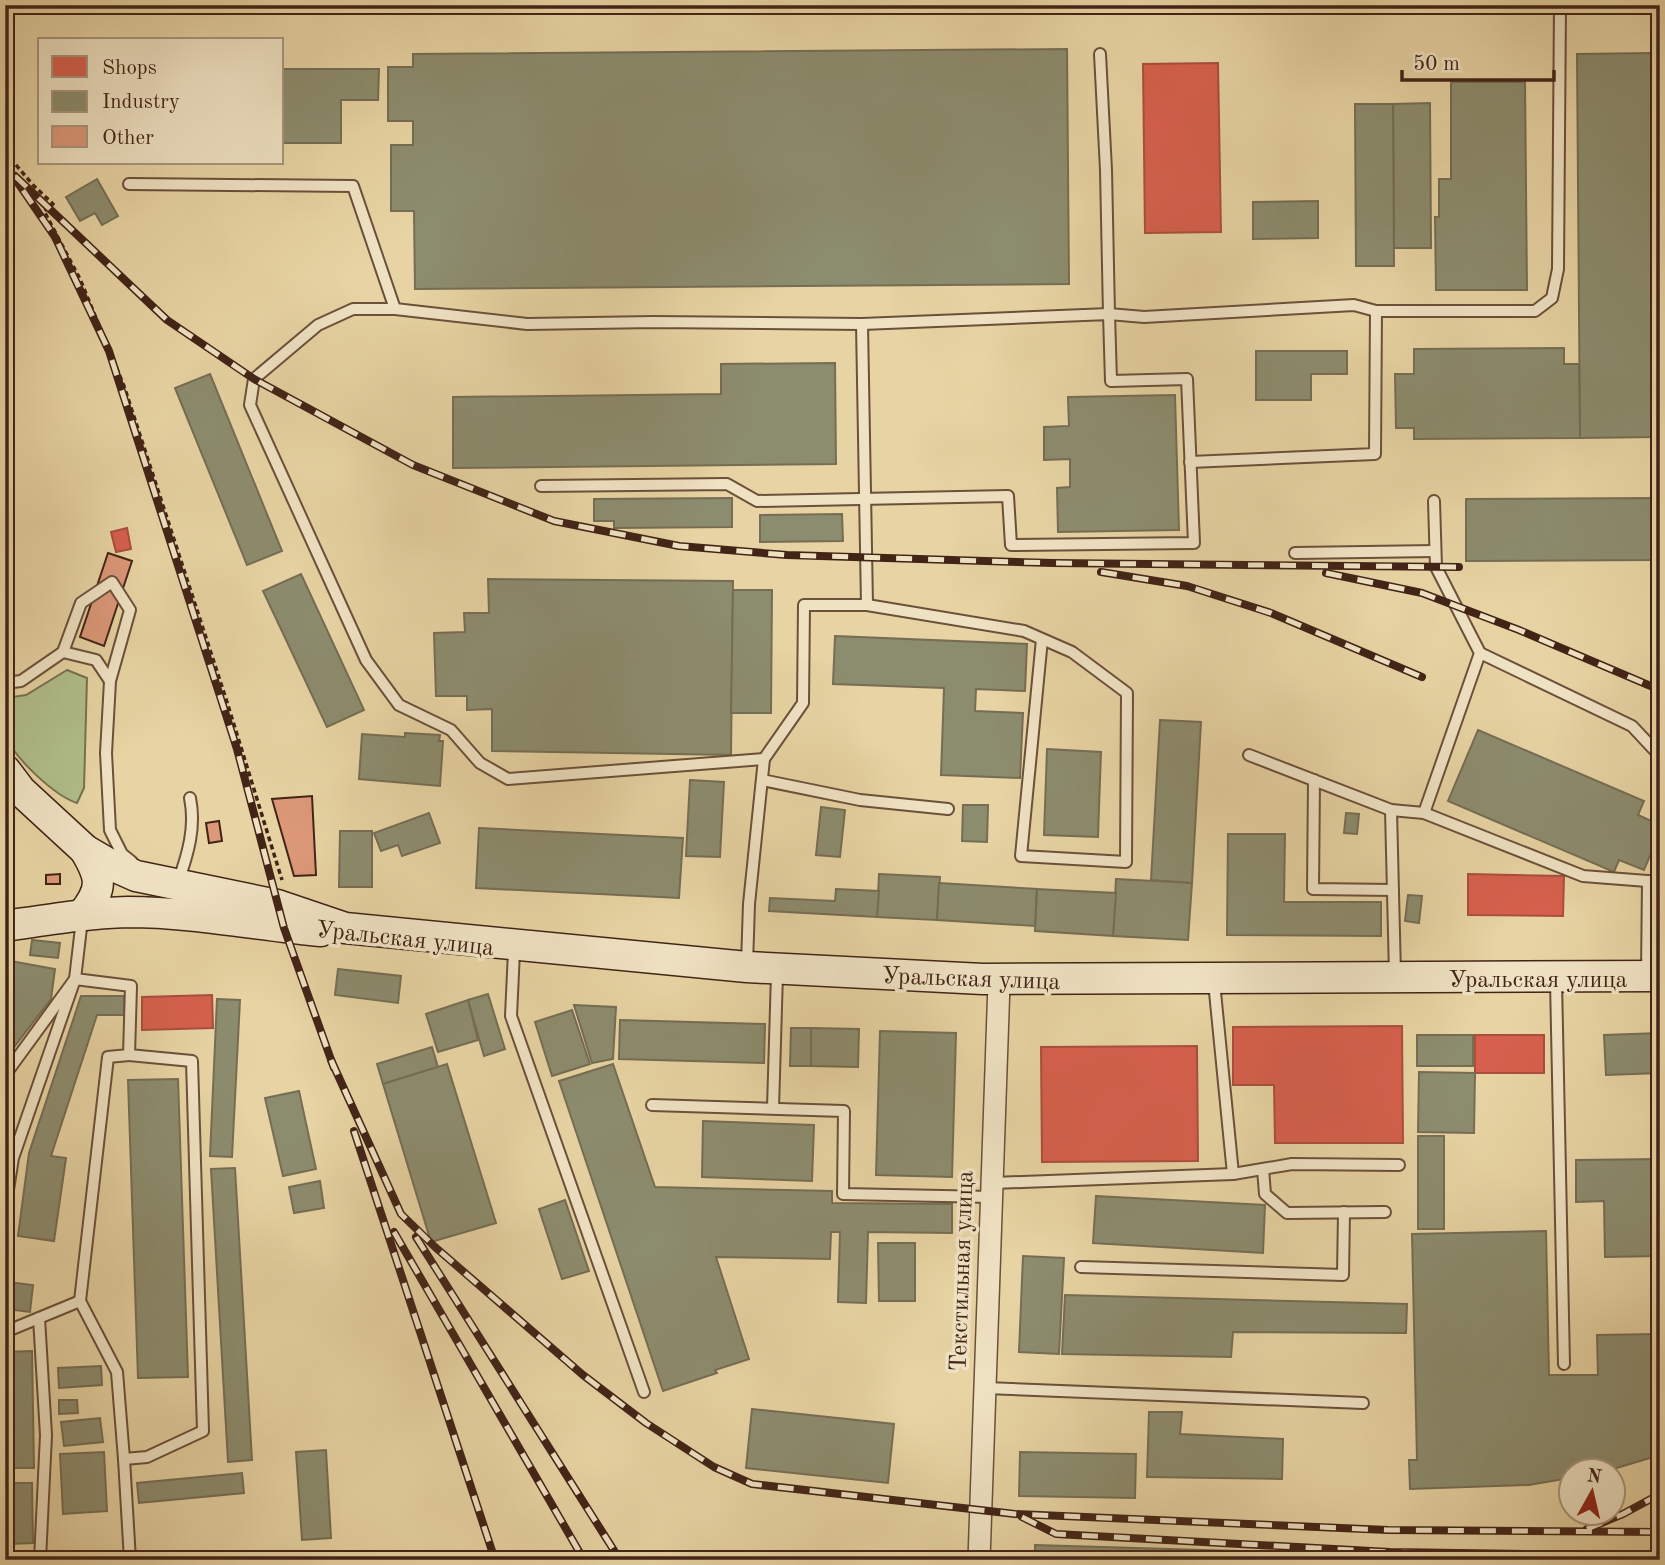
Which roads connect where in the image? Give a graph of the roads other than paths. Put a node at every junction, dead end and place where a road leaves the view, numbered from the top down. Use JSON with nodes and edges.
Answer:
{"nodes":[{"id":1,"x":1560,"y":5,"type":"edge"},
{"id":2,"x":1100,"y":54,"type":"dead end"},
{"id":3,"x":129,"y":184,"type":"dead end"},
{"id":4,"x":395,"y":309,"type":"junction"},
{"id":5,"x":1376,"y":311,"type":"junction"},
{"id":6,"x":1109,"y":314,"type":"junction"},
{"id":7,"x":862,"y":324,"type":"junction"},
{"id":8,"x":1190,"y":462,"type":"junction"},
{"id":9,"x":541,"y":486,"type":"dead end"},
{"id":10,"x":864,"y":500,"type":"junction"},
{"id":11,"x":1434,"y":501,"type":"dead end"},
{"id":12,"x":1436,"y":551,"type":"junction"},
{"id":13,"x":1295,"y":553,"type":"dead end"},
{"id":14,"x":867,"y":606,"type":"junction"},
{"id":15,"x":1042,"y":639,"type":"junction"},
{"id":16,"x":63,"y":652,"type":"junction"},
{"id":17,"x":1480,"y":653,"type":"junction"},
{"id":18,"x":110,"y":681,"type":"junction"},
{"id":19,"x":5,"y":683,"type":"edge"},
{"id":20,"x":1249,"y":755,"type":"dead end"},
{"id":21,"x":1660,"y":756,"type":"edge"},
{"id":22,"x":764,"y":759,"type":"junction"},
{"id":23,"x":5,"y":771,"type":"edge"},
{"id":24,"x":762,"y":780,"type":"junction"},
{"id":25,"x":1314,"y":780,"type":"junction"},
{"id":26,"x":190,"y":797,"type":"dead end"},
{"id":27,"x":948,"y":808,"type":"dead end"},
{"id":28,"x":1391,"y":810,"type":"junction"},
{"id":29,"x":1423,"y":813,"type":"junction"},
{"id":30,"x":85,"y":850,"type":"junction"},
{"id":31,"x":1647,"y":881,"type":"junction"},
{"id":32,"x":1660,"y":883,"type":"edge"},
{"id":33,"x":177,"y":886,"type":"junction"},
{"id":34,"x":1393,"y":890,"type":"junction"},
{"id":35,"x":83,"y":915,"type":"junction"},
{"id":36,"x":287,"y":918,"type":"junction"},
{"id":37,"x":5,"y":926,"type":"edge"},
{"id":38,"x":515,"y":948,"type":"junction"},
{"id":39,"x":747,"y":967,"type":"junction"},
{"id":40,"x":778,"y":974,"type":"junction"},
{"id":41,"x":1655,"y":977,"type":"edge"},
{"id":42,"x":75,"y":979,"type":"junction"},
{"id":43,"x":1395,"y":980,"type":"junction"},
{"id":44,"x":999,"y":981,"type":"junction"},
{"id":45,"x":1556,"y":981,"type":"junction"},
{"id":46,"x":1214,"y":982,"type":"junction"},
{"id":47,"x":130,"y":1055,"type":"junction"},
{"id":48,"x":5,"y":1075,"type":"edge"},
{"id":49,"x":652,"y":1105,"type":"dead end"},
{"id":50,"x":773,"y":1108,"type":"junction"},
{"id":51,"x":1399,"y":1165,"type":"dead end"},
{"id":52,"x":1263,"y":1169,"type":"junction"},
{"id":53,"x":1233,"y":1174,"type":"junction"},
{"id":54,"x":992,"y":1190,"type":"junction"},
{"id":55,"x":5,"y":1209,"type":"edge"},
{"id":56,"x":1344,"y":1212,"type":"junction"},
{"id":57,"x":1385,"y":1212,"type":"dead end"},
{"id":58,"x":1081,"y":1267,"type":"dead end"},
{"id":59,"x":80,"y":1301,"type":"junction"},
{"id":60,"x":39,"y":1318,"type":"junction"},
{"id":61,"x":5,"y":1332,"type":"edge"},
{"id":62,"x":1564,"y":1364,"type":"dead end"},
{"id":63,"x":986,"y":1388,"type":"junction"},
{"id":64,"x":644,"y":1392,"type":"dead end"},
{"id":65,"x":1363,"y":1403,"type":"dead end"},
{"id":66,"x":124,"y":1460,"type":"junction"},
{"id":67,"x":40,"y":1560,"type":"edge"},
{"id":68,"x":130,"y":1560,"type":"edge"},
{"id":69,"x":979,"y":1560,"type":"edge"}],
"edges":[{"from":1,"to":5,"type":"lane"},
{"from":2,"to":6,"type":"lane"},
{"from":3,"to":4,"type":"lane"},
{"from":4,"to":7,"type":"lane"},
{"from":4,"to":22,"type":"lane"},
{"from":5,"to":6,"type":"lane"},
{"from":5,"to":8,"type":"lane"},
{"from":6,"to":7,"type":"lane"},
{"from":6,"to":8,"type":"lane"},
{"from":7,"to":10,"type":"lane"},
{"from":8,"to":10,"type":"lane"},
{"from":9,"to":10,"type":"lane"},
{"from":10,"to":14,"type":"lane"},
{"from":11,"to":12,"type":"lane"},
{"from":12,"to":13,"type":"lane"},
{"from":12,"to":17,"type":"lane"},
{"from":14,"to":15,"type":"lane"},
{"from":14,"to":22,"type":"lane"},
{"from":15,"to":15,"type":"lane"},
{"from":16,"to":18,"type":"lane"},
{"from":16,"to":18,"type":"lane"},
{"from":16,"to":19,"type":"lane"},
{"from":17,"to":21,"type":"lane"},
{"from":17,"to":29,"type":"lane"},
{"from":18,"to":33,"type":"lane"},
{"from":20,"to":25,"type":"lane"},
{"from":22,"to":24,"type":"lane"},
{"from":23,"to":30,"type":"main road"},
{"from":24,"to":27,"type":"lane"},
{"from":24,"to":39,"type":"lane"},
{"from":25,"to":28,"type":"lane"},
{"from":25,"to":34,"type":"lane"},
{"from":26,"to":33,"type":"lane"},
{"from":28,"to":29,"type":"lane"},
{"from":28,"to":34,"type":"lane"},
{"from":29,"to":31,"type":"lane"},
{"from":30,"to":33,"type":"main road"},
{"from":30,"to":35,"type":"main road"},
{"from":31,"to":32,"type":"lane"},
{"from":31,"to":41,"type":"lane"},
{"from":33,"to":36,"type":"main road"},
{"from":34,"to":43,"type":"lane"},
{"from":35,"to":36,"type":"main road"},
{"from":35,"to":37,"type":"main road"},
{"from":35,"to":42,"type":"lane"},
{"from":36,"to":38,"type":"main road","name":"Уральская улица"},
{"from":36,"to":38,"type":"main road","name":"Уральская улица"},
{"from":38,"to":39,"type":"main road","name":"Уральская улица"},
{"from":38,"to":40,"type":"main road","name":"Уральская улица"},
{"from":38,"to":64,"type":"lane"},
{"from":39,"to":44,"type":"main road","name":"Уральская улица"},
{"from":40,"to":44,"type":"main road","name":"Уральская улица"},
{"from":40,"to":50,"type":"lane"},
{"from":41,"to":43,"type":"main road","name":"Уральская улица"},
{"from":41,"to":45,"type":"main road","name":"Уральская улица"},
{"from":42,"to":47,"type":"lane"},
{"from":42,"to":48,"type":"lane"},
{"from":42,"to":55,"type":"lane"},
{"from":43,"to":44,"type":"main road","name":"Уральская улица"},
{"from":43,"to":45,"type":"main road","name":"Уральская улица"},
{"from":43,"to":46,"type":"main road","name":"Уральская улица"},
{"from":44,"to":46,"type":"main road","name":"Уральская улица"},
{"from":44,"to":54,"type":"street","name":"Текстильная улица"},
{"from":45,"to":62,"type":"lane"},
{"from":46,"to":53,"type":"lane"},
{"from":47,"to":59,"type":"lane"},
{"from":47,"to":66,"type":"lane"},
{"from":49,"to":50,"type":"lane"},
{"from":50,"to":54,"type":"lane"},
{"from":51,"to":52,"type":"lane"},
{"from":52,"to":53,"type":"lane"},
{"from":52,"to":56,"type":"lane"},
{"from":53,"to":54,"type":"lane"},
{"from":54,"to":63,"type":"street","name":"Текстильная улица"},
{"from":56,"to":57,"type":"lane"},
{"from":56,"to":58,"type":"lane"},
{"from":59,"to":60,"type":"lane"},
{"from":59,"to":66,"type":"lane"},
{"from":60,"to":61,"type":"lane"},
{"from":60,"to":67,"type":"lane"},
{"from":63,"to":65,"type":"lane"},
{"from":63,"to":69,"type":"street","name":"Текстильная улица"},
{"from":66,"to":68,"type":"lane"}]}
